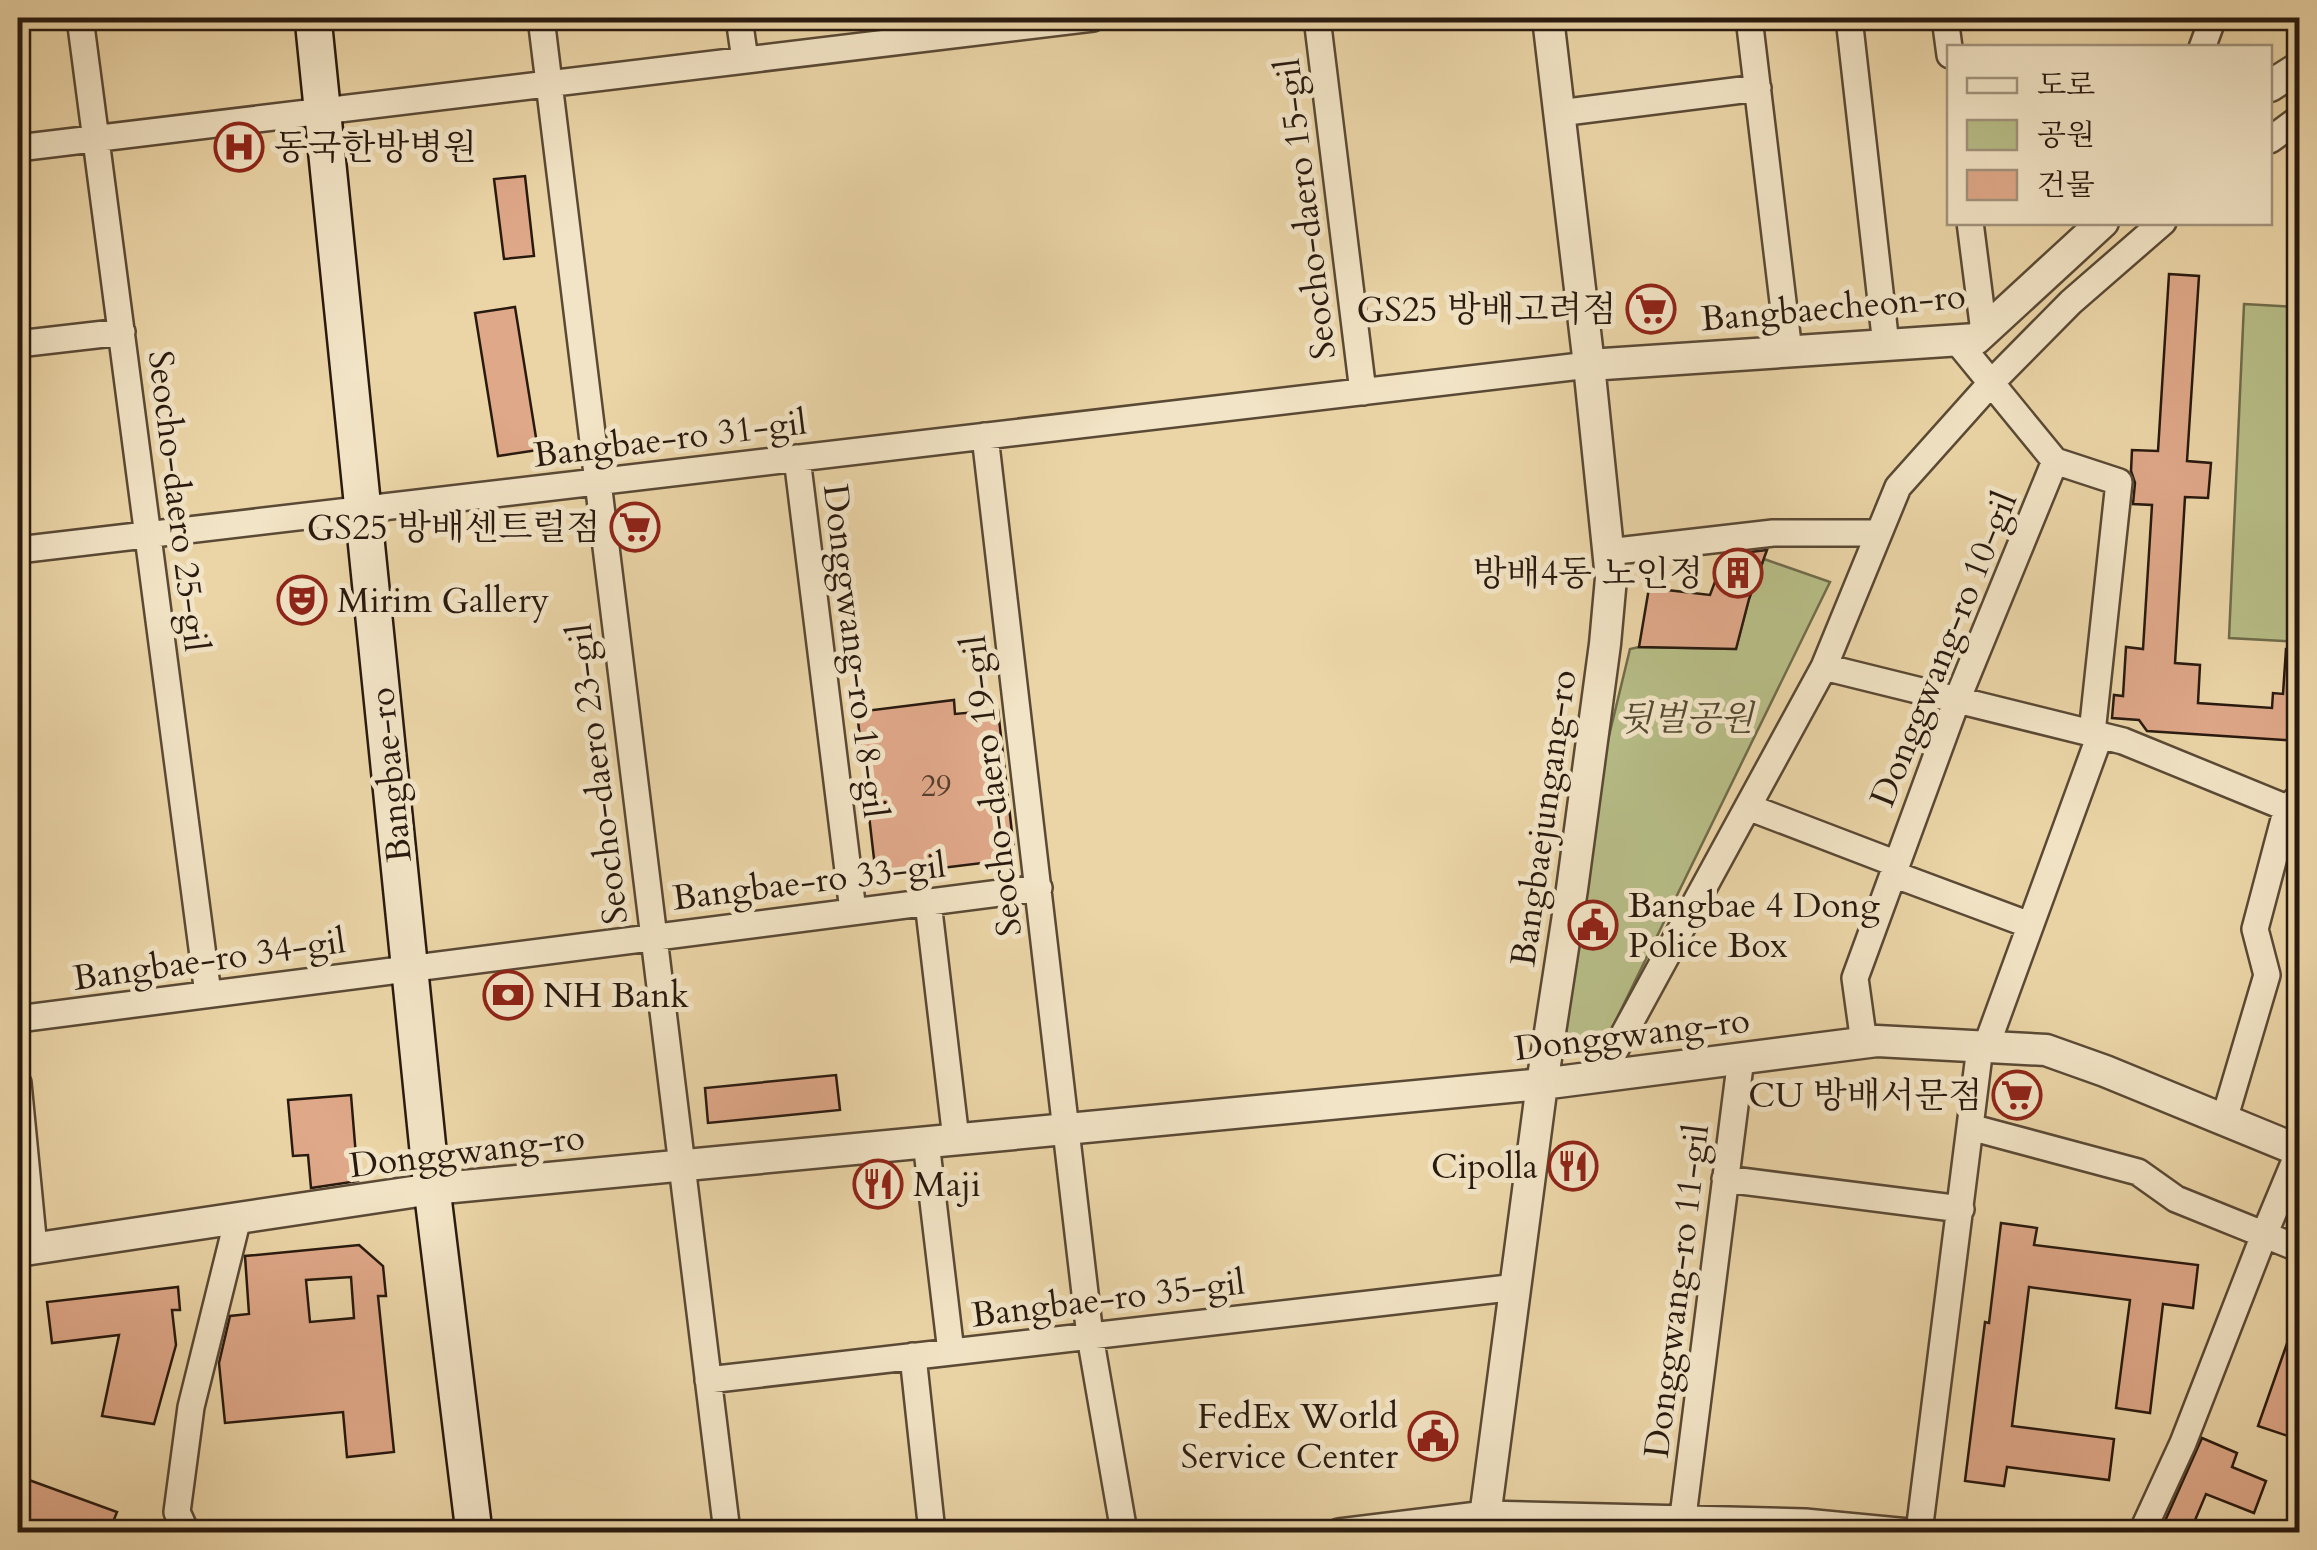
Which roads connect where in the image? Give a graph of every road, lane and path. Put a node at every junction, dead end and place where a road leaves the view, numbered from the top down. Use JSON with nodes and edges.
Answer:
{"nodes":[{"id":1,"x":80,"y":18,"type":"edge"},
{"id":2,"x":313,"y":18,"type":"edge"},
{"id":3,"x":541,"y":18,"type":"edge"},
{"id":4,"x":739,"y":18,"type":"edge"},
{"id":5,"x":1093,"y":18,"type":"edge"},
{"id":6,"x":1317,"y":18,"type":"edge"},
{"id":7,"x":1548,"y":18,"type":"edge"},
{"id":8,"x":1749,"y":18,"type":"edge"},
{"id":9,"x":1849,"y":18,"type":"edge"},
{"id":10,"x":1945,"y":18,"type":"edge"},
{"id":11,"x":2213,"y":18,"type":"edge"},
{"id":12,"x":934,"y":27,"type":"edge"},
{"id":13,"x":1949,"y":45,"type":"edge"},
{"id":14,"x":2203,"y":45,"type":"edge"},
{"id":15,"x":744,"y":60,"type":"junction"},
{"id":16,"x":2300,"y":67,"type":"edge"},
{"id":17,"x":549,"y":83,"type":"junction"},
{"id":18,"x":2272,"y":85,"type":"edge"},
{"id":19,"x":1758,"y":88,"type":"junction"},
{"id":20,"x":324,"y":112,"type":"junction"},
{"id":21,"x":1559,"y":113,"type":"junction"},
{"id":22,"x":2300,"y":118,"type":"edge"},
{"id":23,"x":96,"y":139,"type":"junction"},
{"id":24,"x":2272,"y":139,"type":"edge"},
{"id":25,"x":18,"y":148,"type":"edge"},
{"id":26,"x":1970,"y":225,"type":"edge"},
{"id":27,"x":2100,"y":225,"type":"edge"},
{"id":28,"x":2159,"y":225,"type":"edge"},
{"id":29,"x":122,"y":332,"type":"junction"},
{"id":30,"x":1970,"y":336,"type":"junction"},
{"id":31,"x":18,"y":344,"type":"edge"},
{"id":32,"x":1886,"y":345,"type":"junction"},
{"id":33,"x":1788,"y":352,"type":"junction"},
{"id":34,"x":1589,"y":366,"type":"junction"},
{"id":35,"x":1991,"y":383,"type":"junction"},
{"id":36,"x":1363,"y":392,"type":"junction"},
{"id":37,"x":985,"y":436,"type":"junction"},
{"id":38,"x":796,"y":458,"type":"junction"},
{"id":39,"x":2056,"y":461,"type":"junction"},
{"id":40,"x":597,"y":482,"type":"junction"},
{"id":41,"x":363,"y":508,"type":"junction"},
{"id":42,"x":1879,"y":533,"type":"junction"},
{"id":43,"x":149,"y":534,"type":"junction"},
{"id":44,"x":18,"y":550,"type":"edge"},
{"id":45,"x":1608,"y":552,"type":"junction"},
{"id":46,"x":1824,"y":667,"type":"junction"},
{"id":47,"x":1957,"y":700,"type":"junction"},
{"id":48,"x":2096,"y":734,"type":"junction"},
{"id":49,"x":2294,"y":802,"type":"edge"},
{"id":50,"x":1748,"y":807,"type":"junction"},
{"id":51,"x":1895,"y":869,"type":"junction"},
{"id":52,"x":1039,"y":888,"type":"junction"},
{"id":53,"x":928,"y":902,"type":"junction"},
{"id":54,"x":853,"y":911,"type":"junction"},
{"id":55,"x":2030,"y":926,"type":"junction"},
{"id":56,"x":652,"y":936,"type":"junction"},
{"id":57,"x":409,"y":967,"type":"junction"},
{"id":58,"x":208,"y":994,"type":"junction"},
{"id":59,"x":18,"y":1019,"type":"edge"},
{"id":60,"x":1864,"y":1043,"type":"junction"},
{"id":61,"x":1983,"y":1047,"type":"junction"},
{"id":62,"x":1740,"y":1058,"type":"junction"},
{"id":63,"x":1601,"y":1076,"type":"junction"},
{"id":64,"x":18,"y":1083,"type":"edge"},
{"id":65,"x":1542,"y":1084,"type":"junction"},
{"id":66,"x":2224,"y":1120,"type":"junction"},
{"id":67,"x":1970,"y":1127,"type":"junction"},
{"id":68,"x":1065,"y":1129,"type":"junction"},
{"id":69,"x":941,"y":1141,"type":"junction"},
{"id":70,"x":2300,"y":1151,"type":"edge"},
{"id":71,"x":682,"y":1165,"type":"junction"},
{"id":72,"x":1725,"y":1180,"type":"junction"},
{"id":73,"x":432,"y":1189,"type":"junction"},
{"id":74,"x":1960,"y":1210,"type":"junction"},
{"id":75,"x":238,"y":1218,"type":"junction"},
{"id":76,"x":2264,"y":1235,"type":"junction"},
{"id":77,"x":2300,"y":1249,"type":"edge"},
{"id":78,"x":26,"y":1250,"type":"edge"},
{"id":79,"x":1516,"y":1286,"type":"junction"},
{"id":80,"x":1090,"y":1336,"type":"junction"},
{"id":81,"x":952,"y":1352,"type":"junction"},
{"id":82,"x":913,"y":1356,"type":"junction"},
{"id":83,"x":708,"y":1380,"type":"junction"},
{"id":84,"x":1484,"y":1524,"type":"edge"},
{"id":85,"x":1682,"y":1525,"type":"edge"},
{"id":86,"x":186,"y":1532,"type":"edge"},
{"id":87,"x":474,"y":1532,"type":"edge"},
{"id":88,"x":727,"y":1532,"type":"edge"},
{"id":89,"x":932,"y":1532,"type":"edge"},
{"id":90,"x":1124,"y":1532,"type":"edge"},
{"id":91,"x":1339,"y":1532,"type":"edge"},
{"id":92,"x":1909,"y":1532,"type":"edge"},
{"id":93,"x":1919,"y":1532,"type":"edge"},
{"id":94,"x":2142,"y":1532,"type":"edge"}],
"edges":[{"from":1,"to":23,"type":"street","name":"Seocho-daero 25-gil"},
{"from":2,"to":20,"type":"main road","name":"Bangbae-ro"},
{"from":3,"to":17,"type":"street","name":"Seocho-daero 23-gil"},
{"from":4,"to":15,"type":"street"},
{"from":5,"to":12,"type":"street"},
{"from":6,"to":36,"type":"street","name":"Seocho-daero 15-gil"},
{"from":7,"to":21,"type":"street","name":"Bangbaejungang-ro"},
{"from":8,"to":19,"type":"street"},
{"from":9,"to":32,"type":"street"},
{"from":10,"to":13,"type":"street"},
{"from":11,"to":14,"type":"street"},
{"from":12,"to":15,"type":"street"},
{"from":15,"to":17,"type":"street"},
{"from":16,"to":18,"type":"street"},
{"from":17,"to":20,"type":"street"},
{"from":17,"to":40,"type":"street","name":"Seocho-daero 23-gil"},
{"from":19,"to":21,"type":"street"},
{"from":19,"to":33,"type":"street"},
{"from":20,"to":23,"type":"street"},
{"from":20,"to":41,"type":"main road","name":"Bangbae-ro"},
{"from":21,"to":34,"type":"street","name":"Bangbaejungang-ro"},
{"from":22,"to":24,"type":"street"},
{"from":23,"to":25,"type":"street"},
{"from":23,"to":29,"type":"street","name":"Seocho-daero 25-gil"},
{"from":26,"to":30,"type":"street"},
{"from":27,"to":30,"type":"street","name":"Bangbaecheon-ro"},
{"from":28,"to":35,"type":"street"},
{"from":29,"to":31,"type":"street"},
{"from":29,"to":43,"type":"street","name":"Seocho-daero 25-gil"},
{"from":30,"to":32,"type":"street","name":"Bangbaecheon-ro"},
{"from":30,"to":35,"type":"street"},
{"from":32,"to":33,"type":"street","name":"Bangbaecheon-ro"},
{"from":33,"to":34,"type":"street","name":"Bangbaecheon-ro"},
{"from":34,"to":36,"type":"street"},
{"from":34,"to":45,"type":"street","name":"Bangbaejungang-ro"},
{"from":35,"to":39,"type":"street"},
{"from":35,"to":42,"type":"street"},
{"from":36,"to":37,"type":"street","name":"Bangbae-ro 31-gil"},
{"from":37,"to":38,"type":"street","name":"Bangbae-ro 31-gil"},
{"from":37,"to":52,"type":"street","name":"Seocho-daero 19-gil"},
{"from":38,"to":40,"type":"street","name":"Bangbae-ro 31-gil"},
{"from":38,"to":54,"type":"street","name":"Donggwang-ro 18-gil"},
{"from":39,"to":47,"type":"street","name":"Donggwang-ro 10-gil"},
{"from":39,"to":48,"type":"street"},
{"from":40,"to":41,"type":"street","name":"Bangbae-ro 31-gil"},
{"from":40,"to":56,"type":"street","name":"Seocho-daero 23-gil"},
{"from":41,"to":43,"type":"street","name":"Bangbae-ro 31-gil"},
{"from":41,"to":57,"type":"main road","name":"Bangbae-ro"},
{"from":42,"to":45,"type":"street"},
{"from":42,"to":46,"type":"street"},
{"from":43,"to":44,"type":"street","name":"Bangbae-ro 31-gil"},
{"from":43,"to":58,"type":"street","name":"Seocho-daero 25-gil"},
{"from":45,"to":65,"type":"street","name":"Bangbaejungang-ro"},
{"from":46,"to":47,"type":"street"},
{"from":46,"to":50,"type":"street"},
{"from":47,"to":48,"type":"street"},
{"from":47,"to":51,"type":"street","name":"Donggwang-ro 10-gil"},
{"from":48,"to":49,"type":"street"},
{"from":48,"to":55,"type":"street"},
{"from":49,"to":66,"type":"street"},
{"from":50,"to":51,"type":"street","name":"Donggwang-ro 10-gil"},
{"from":50,"to":63,"type":"street"},
{"from":51,"to":55,"type":"street"},
{"from":51,"to":60,"type":"street","name":"Donggwang-ro 10-gil"},
{"from":52,"to":53,"type":"street","name":"Bangbae-ro 33-gil"},
{"from":52,"to":68,"type":"street","name":"Seocho-daero 19-gil"},
{"from":53,"to":54,"type":"street","name":"Bangbae-ro 33-gil"},
{"from":53,"to":69,"type":"street"},
{"from":54,"to":56,"type":"street","name":"Bangbae-ro 33-gil"},
{"from":55,"to":61,"type":"street"},
{"from":56,"to":57,"type":"street","name":"Bangbae-ro 33-gil"},
{"from":56,"to":71,"type":"street","name":"Seocho-daero 23-gil"},
{"from":57,"to":58,"type":"street","name":"Bangbae-ro 34-gil"},
{"from":57,"to":73,"type":"main road","name":"Bangbae-ro"},
{"from":58,"to":59,"type":"street","name":"Bangbae-ro 34-gil"},
{"from":60,"to":61,"type":"street","name":"Donggwang-ro"},
{"from":60,"to":62,"type":"street","name":"Donggwang-ro"},
{"from":61,"to":66,"type":"street","name":"Donggwang-ro"},
{"from":61,"to":67,"type":"street"},
{"from":62,"to":63,"type":"street","name":"Donggwang-ro"},
{"from":62,"to":72,"type":"street","name":"Donggwang-ro 11-gil"},
{"from":63,"to":65,"type":"street","name":"Donggwang-ro"},
{"from":64,"to":78,"type":"street"},
{"from":65,"to":68,"type":"street","name":"Donggwang-ro"},
{"from":65,"to":79,"type":"street","name":"Bangbaejungang-ro"},
{"from":66,"to":70,"type":"street","name":"Donggwang-ro"},
{"from":67,"to":74,"type":"street"},
{"from":67,"to":76,"type":"street"},
{"from":68,"to":69,"type":"street","name":"Donggwang-ro"},
{"from":68,"to":80,"type":"street","name":"Seocho-daero 19-gil"},
{"from":69,"to":71,"type":"street","name":"Donggwang-ro"},
{"from":69,"to":81,"type":"street"},
{"from":70,"to":76,"type":"street"},
{"from":71,"to":73,"type":"street","name":"Donggwang-ro"},
{"from":71,"to":83,"type":"street","name":"Seocho-daero 23-gil"},
{"from":72,"to":74,"type":"street"},
{"from":72,"to":85,"type":"street","name":"Donggwang-ro 11-gil"},
{"from":73,"to":75,"type":"street","name":"Donggwang-ro"},
{"from":73,"to":87,"type":"main road","name":"Bangbae-ro"},
{"from":74,"to":93,"type":"street"},
{"from":75,"to":78,"type":"street","name":"Donggwang-ro"},
{"from":75,"to":86,"type":"street"},
{"from":76,"to":77,"type":"street"},
{"from":76,"to":94,"type":"street"},
{"from":79,"to":80,"type":"street","name":"Bangbae-ro 35-gil"},
{"from":79,"to":84,"type":"street","name":"Bangbaejungang-ro"},
{"from":80,"to":81,"type":"street","name":"Bangbae-ro 35-gil"},
{"from":80,"to":90,"type":"street","name":"Seocho-daero 19-gil"},
{"from":81,"to":82,"type":"street","name":"Bangbae-ro 35-gil"},
{"from":82,"to":83,"type":"street","name":"Bangbae-ro 35-gil"},
{"from":82,"to":89,"type":"street"},
{"from":83,"to":88,"type":"street","name":"Seocho-daero 23-gil"},
{"from":84,"to":85,"type":"street"},
{"from":84,"to":91,"type":"street"},
{"from":85,"to":92,"type":"street"}]}
